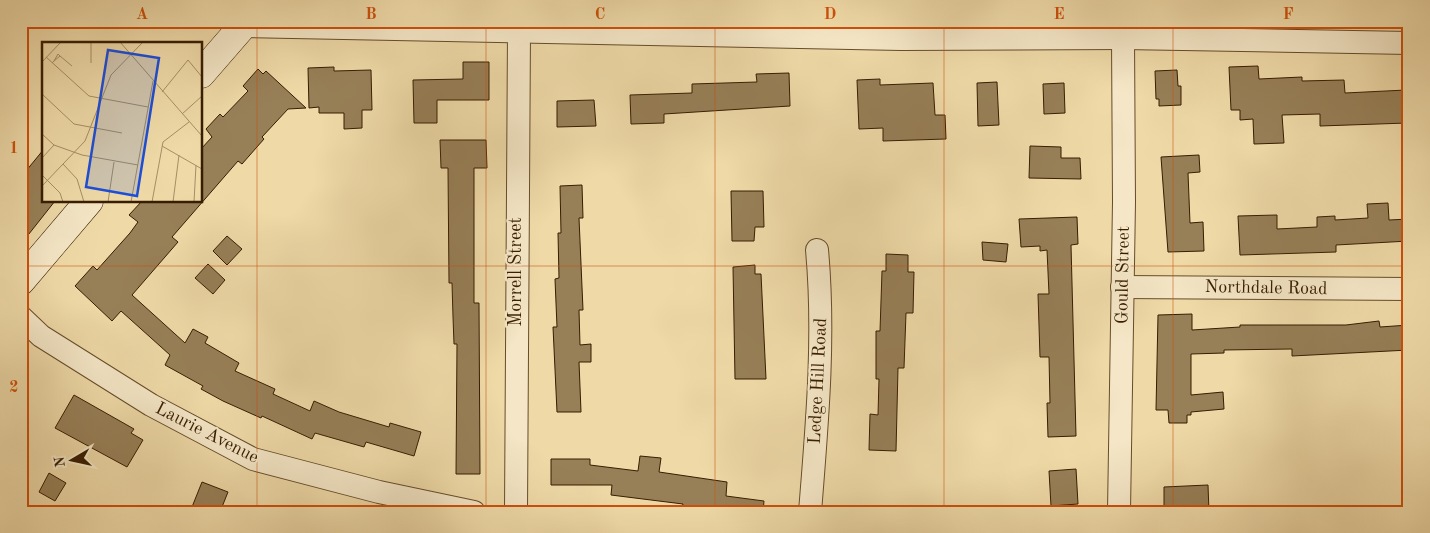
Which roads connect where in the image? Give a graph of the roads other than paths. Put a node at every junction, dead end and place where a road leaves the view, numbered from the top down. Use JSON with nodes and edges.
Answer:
{"nodes":[{"id":1,"x":245,"y":24,"type":"edge"},
{"id":2,"x":519,"y":32,"type":"junction"},
{"id":3,"x":1123,"y":38,"type":"junction"},
{"id":4,"x":1409,"y":43,"type":"edge"},
{"id":5,"x":202,"y":73,"type":"edge"},
{"id":6,"x":89,"y":202,"type":"edge"},
{"id":7,"x":818,"y":250,"type":"dead end"},
{"id":8,"x":21,"y":280,"type":"edge"},
{"id":9,"x":1122,"y":286,"type":"junction"},
{"id":10,"x":1409,"y":289,"type":"edge"},
{"id":11,"x":21,"y":317,"type":"edge"},
{"id":12,"x":474,"y":512,"type":"edge"},
{"id":13,"x":516,"y":512,"type":"edge"},
{"id":14,"x":810,"y":512,"type":"edge"},
{"id":15,"x":1119,"y":512,"type":"edge"}],
"edges":[{"from":1,"to":2,"type":"street"},
{"from":1,"to":5,"type":"street"},
{"from":2,"to":3,"type":"street"},
{"from":2,"to":13,"type":"street","name":"Morrell Street"},
{"from":3,"to":4,"type":"street"},
{"from":3,"to":9,"type":"street","name":"Gould Street"},
{"from":6,"to":8,"type":"street"},
{"from":7,"to":14,"type":"street","name":"Ledge Hill Road"},
{"from":9,"to":10,"type":"street","name":"Northdale Road"},
{"from":9,"to":15,"type":"street","name":"Gould Street"},
{"from":11,"to":12,"type":"street","name":"Laurie Avenue"}]}
